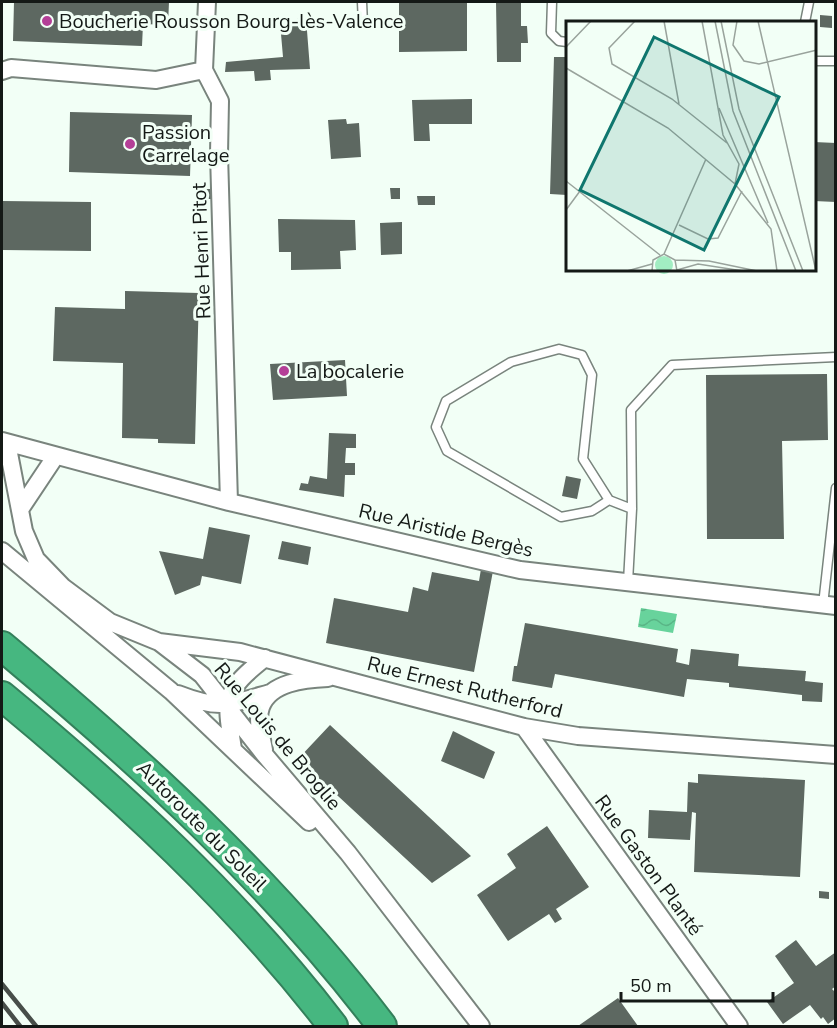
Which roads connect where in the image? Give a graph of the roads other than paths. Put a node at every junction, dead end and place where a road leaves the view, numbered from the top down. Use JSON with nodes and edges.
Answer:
{"nodes":[{"id":1,"x":207,"y":2,"type":"edge"},
{"id":2,"x":362,"y":2,"type":"edge"},
{"id":3,"x":552,"y":2,"type":"edge"},
{"id":4,"x":809,"y":2,"type":"edge"},
{"id":5,"x":805,"y":21,"type":"edge"},
{"id":6,"x":363,"y":24,"type":"dead end"},
{"id":7,"x":566,"y":42,"type":"edge"},
{"id":8,"x":816,"y":61,"type":"edge"},
{"id":9,"x":836,"y":61,"type":"edge"},
{"id":10,"x":204,"y":70,"type":"junction"},
{"id":11,"x":2,"y":71,"type":"edge"},
{"id":12,"x":836,"y":357,"type":"edge"},
{"id":13,"x":4,"y":442,"type":"edge"},
{"id":14,"x":55,"y":456,"type":"junction"},
{"id":15,"x":836,"y":488,"type":"edge"},
{"id":16,"x":609,"y":500,"type":"junction"},
{"id":17,"x":230,"y":502,"type":"junction"},
{"id":18,"x":21,"y":508,"type":"junction"},
{"id":19,"x":632,"y":508,"type":"junction"},
{"id":20,"x":2,"y":551,"type":"edge"},
{"id":21,"x":628,"y":582,"type":"junction"},
{"id":22,"x":829,"y":605,"type":"edge"},
{"id":23,"x":159,"y":642,"type":"junction"},
{"id":24,"x":2,"y":646,"type":"edge"},
{"id":25,"x":265,"y":658,"type":"junction"},
{"id":26,"x":340,"y":677,"type":"junction"},
{"id":27,"x":171,"y":691,"type":"junction"},
{"id":28,"x":270,"y":693,"type":"junction"},
{"id":29,"x":2,"y":696,"type":"edge"},
{"id":30,"x":227,"y":704,"type":"junction"},
{"id":31,"x":524,"y":727,"type":"junction"},
{"id":32,"x":233,"y":749,"type":"junction"},
{"id":33,"x":264,"y":754,"type":"junction"},
{"id":34,"x":836,"y":755,"type":"edge"},
{"id":35,"x":348,"y":854,"type":"junction"},
{"id":36,"x":333,"y":1026,"type":"edge"},
{"id":37,"x":382,"y":1026,"type":"edge"},
{"id":38,"x":481,"y":1026,"type":"edge"},
{"id":39,"x":738,"y":1026,"type":"edge"}],
"edges":[{"from":1,"to":10,"type":"street","name":"Rue Henri Pitot"},
{"from":2,"to":6,"type":"lane"},
{"from":3,"to":7,"type":"lane"},
{"from":4,"to":5,"type":"lane"},
{"from":8,"to":9,"type":"lane"},
{"from":10,"to":11,"type":"street"},
{"from":10,"to":17,"type":"street","name":"Rue Henri Pitot"},
{"from":12,"to":19,"type":"lane"},
{"from":13,"to":14,"type":"street","name":"Rue Louis de Broglie"},
{"from":13,"to":18,"type":"street","name":"Rue Louis de Broglie"},
{"from":14,"to":17,"type":"street","name":"Rue Aristide Bergès"},
{"from":14,"to":18,"type":"street"},
{"from":15,"to":22,"type":"lane"},
{"from":16,"to":16,"type":"lane"},
{"from":16,"to":19,"type":"lane"},
{"from":17,"to":21,"type":"street","name":"Rue Aristide Bergès"},
{"from":18,"to":23,"type":"street","name":"Rue Louis de Broglie"},
{"from":19,"to":21,"type":"lane"},
{"from":20,"to":27,"type":"street"},
{"from":21,"to":22,"type":"street","name":"Rue Aristide Bergès"},
{"from":23,"to":25,"type":"street","name":"Rue Ernest Rutherford"},
{"from":23,"to":30,"type":"street","name":"Rue Louis de Broglie"},
{"from":24,"to":37,"type":"highway","name":"Autoroute du Soleil"},
{"from":25,"to":26,"type":"street","name":"Rue Ernest Rutherford"},
{"from":25,"to":30,"type":"street"},
{"from":26,"to":28,"type":"street"},
{"from":26,"to":31,"type":"street","name":"Rue Ernest Rutherford"},
{"from":27,"to":30,"type":"street"},
{"from":27,"to":32,"type":"street"},
{"from":28,"to":30,"type":"street"},
{"from":28,"to":33,"type":"street"},
{"from":29,"to":36,"type":"highway","name":"Autoroute du Soleil"},
{"from":30,"to":32,"type":"street"},
{"from":30,"to":33,"type":"street","name":"Rue Louis de Broglie"},
{"from":31,"to":34,"type":"street","name":"Rue Ernest Rutherford"},
{"from":31,"to":39,"type":"street","name":"Rue Gaston Planté"},
{"from":32,"to":35,"type":"street"},
{"from":33,"to":35,"type":"street","name":"Rue Louis de Broglie"},
{"from":35,"to":38,"type":"street","name":"Rue Louis de Broglie"}]}
